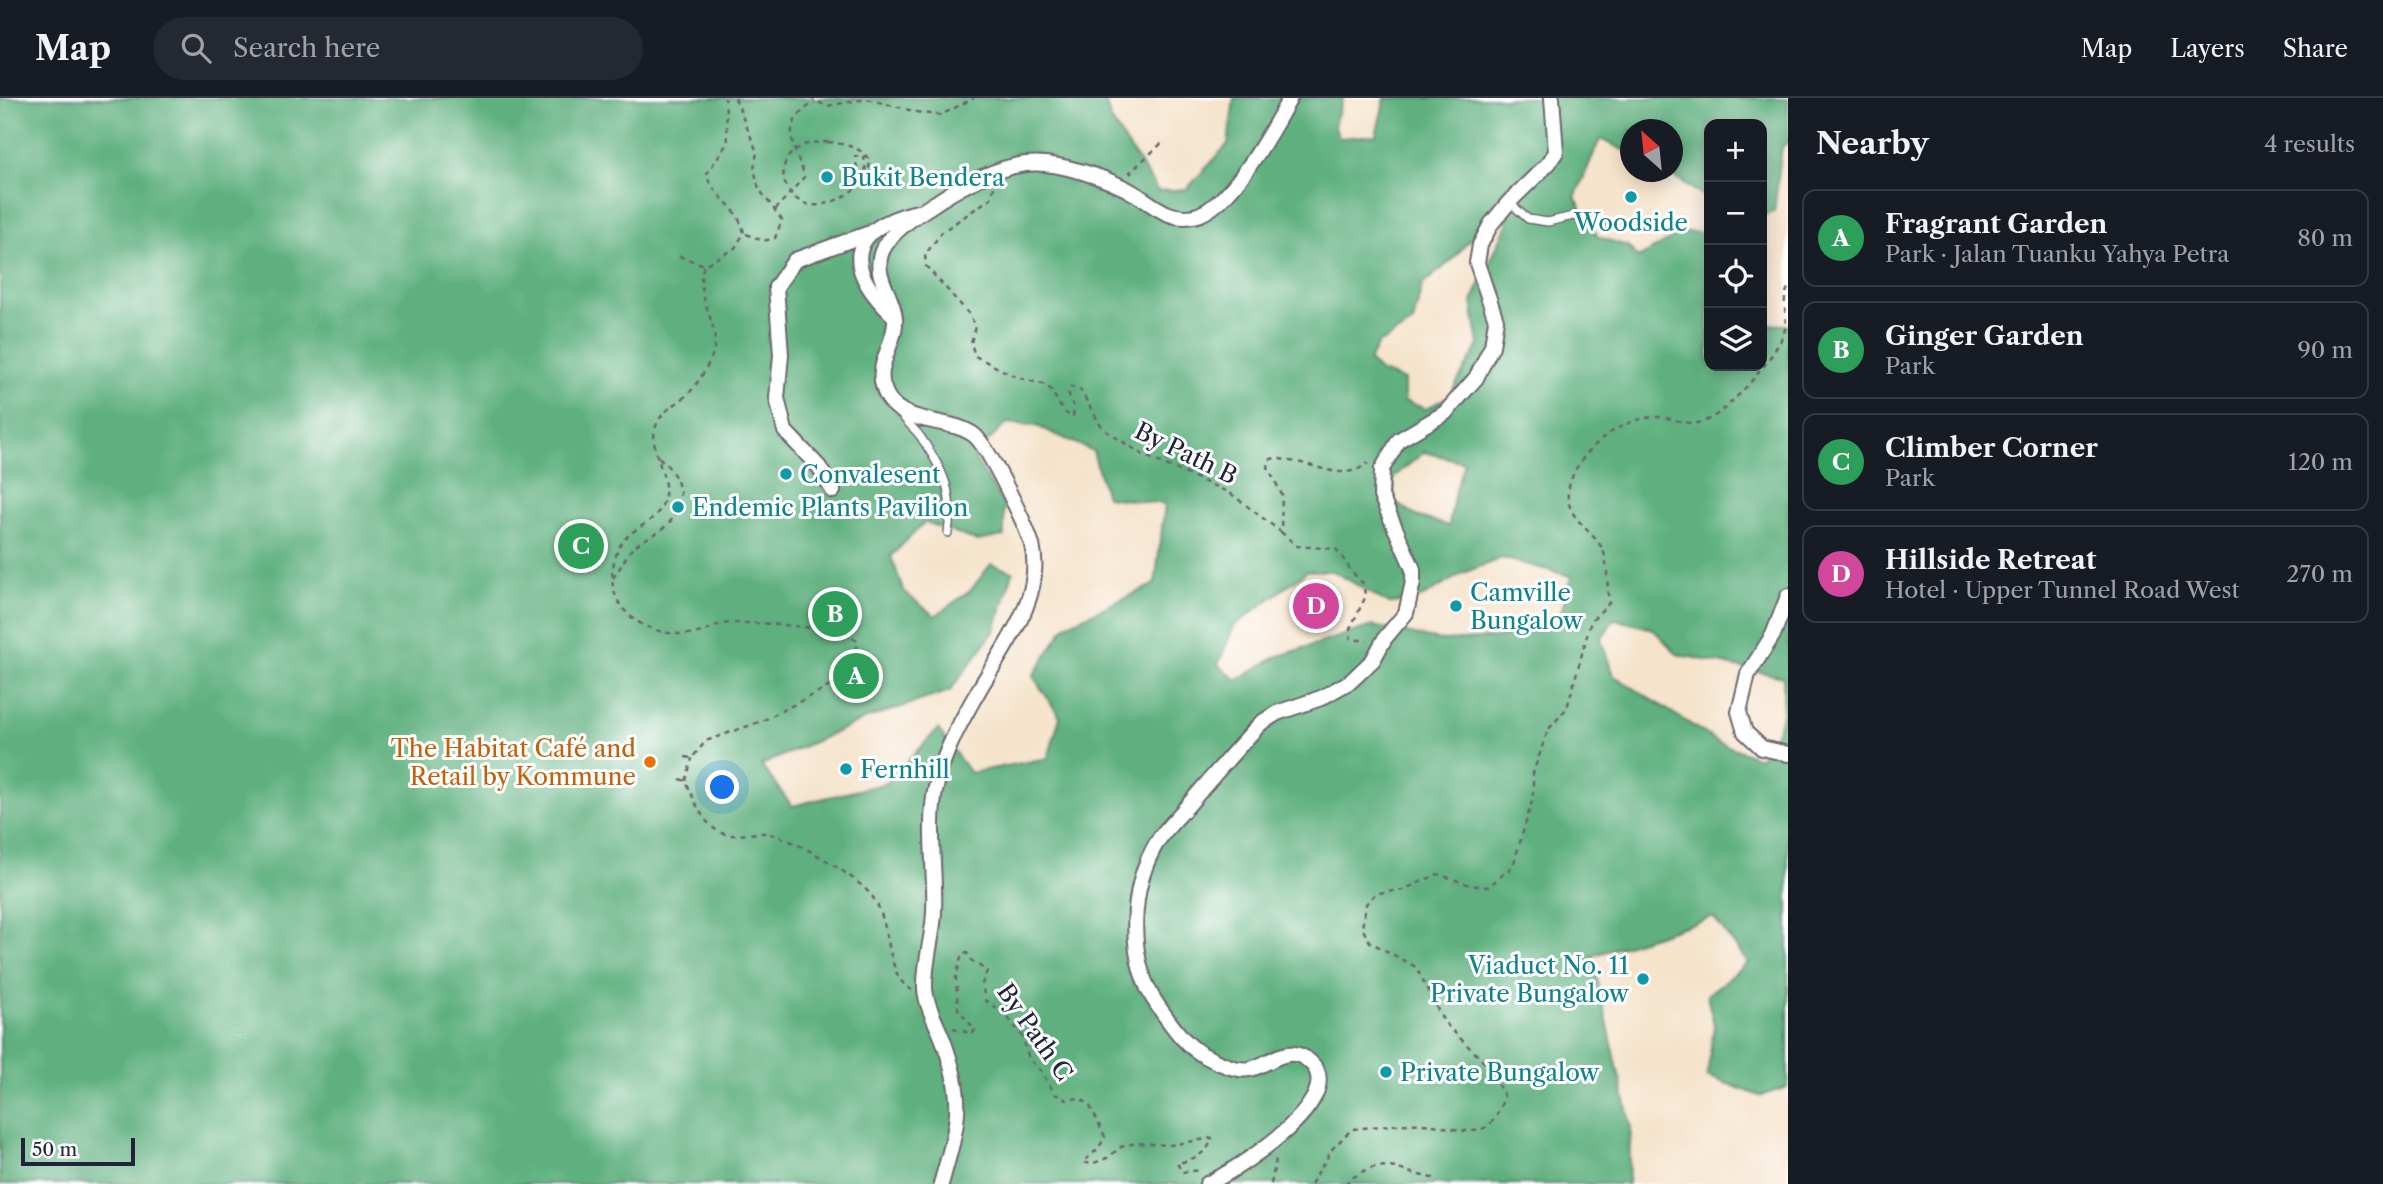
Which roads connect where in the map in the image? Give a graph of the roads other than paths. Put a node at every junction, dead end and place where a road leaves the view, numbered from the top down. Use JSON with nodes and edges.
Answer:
{"nodes":[{"id":1,"x":1290,"y":98,"type":"edge"},
{"id":2,"x":1552,"y":98,"type":"edge"},
{"id":3,"x":1508,"y":202,"type":"junction"},
{"id":4,"x":924,"y":210,"type":"junction"},
{"id":5,"x":1602,"y":224,"type":"dead end"},
{"id":6,"x":867,"y":234,"type":"junction"},
{"id":7,"x":895,"y":316,"type":"junction"},
{"id":8,"x":895,"y":407,"type":"junction"},
{"id":9,"x":833,"y":491,"type":"dead end"},
{"id":10,"x":948,"y":533,"type":"dead end"},
{"id":11,"x":1788,"y":596,"type":"edge"},
{"id":12,"x":1788,"y":754,"type":"edge"},
{"id":13,"x":942,"y":1184,"type":"edge"},
{"id":14,"x":1207,"y":1184,"type":"edge"}],
"edges":[{"from":1,"to":4,"type":"street"},
{"from":2,"to":3,"type":"street"},
{"from":3,"to":5,"type":"lane"},
{"from":3,"to":14,"type":"street"},
{"from":4,"to":6,"type":"street"},
{"from":4,"to":7,"type":"street"},
{"from":6,"to":7,"type":"street"},
{"from":6,"to":9,"type":"street"},
{"from":7,"to":8,"type":"street"},
{"from":8,"to":10,"type":"lane"},
{"from":8,"to":13,"type":"street"},
{"from":11,"to":12,"type":"street"}]}
